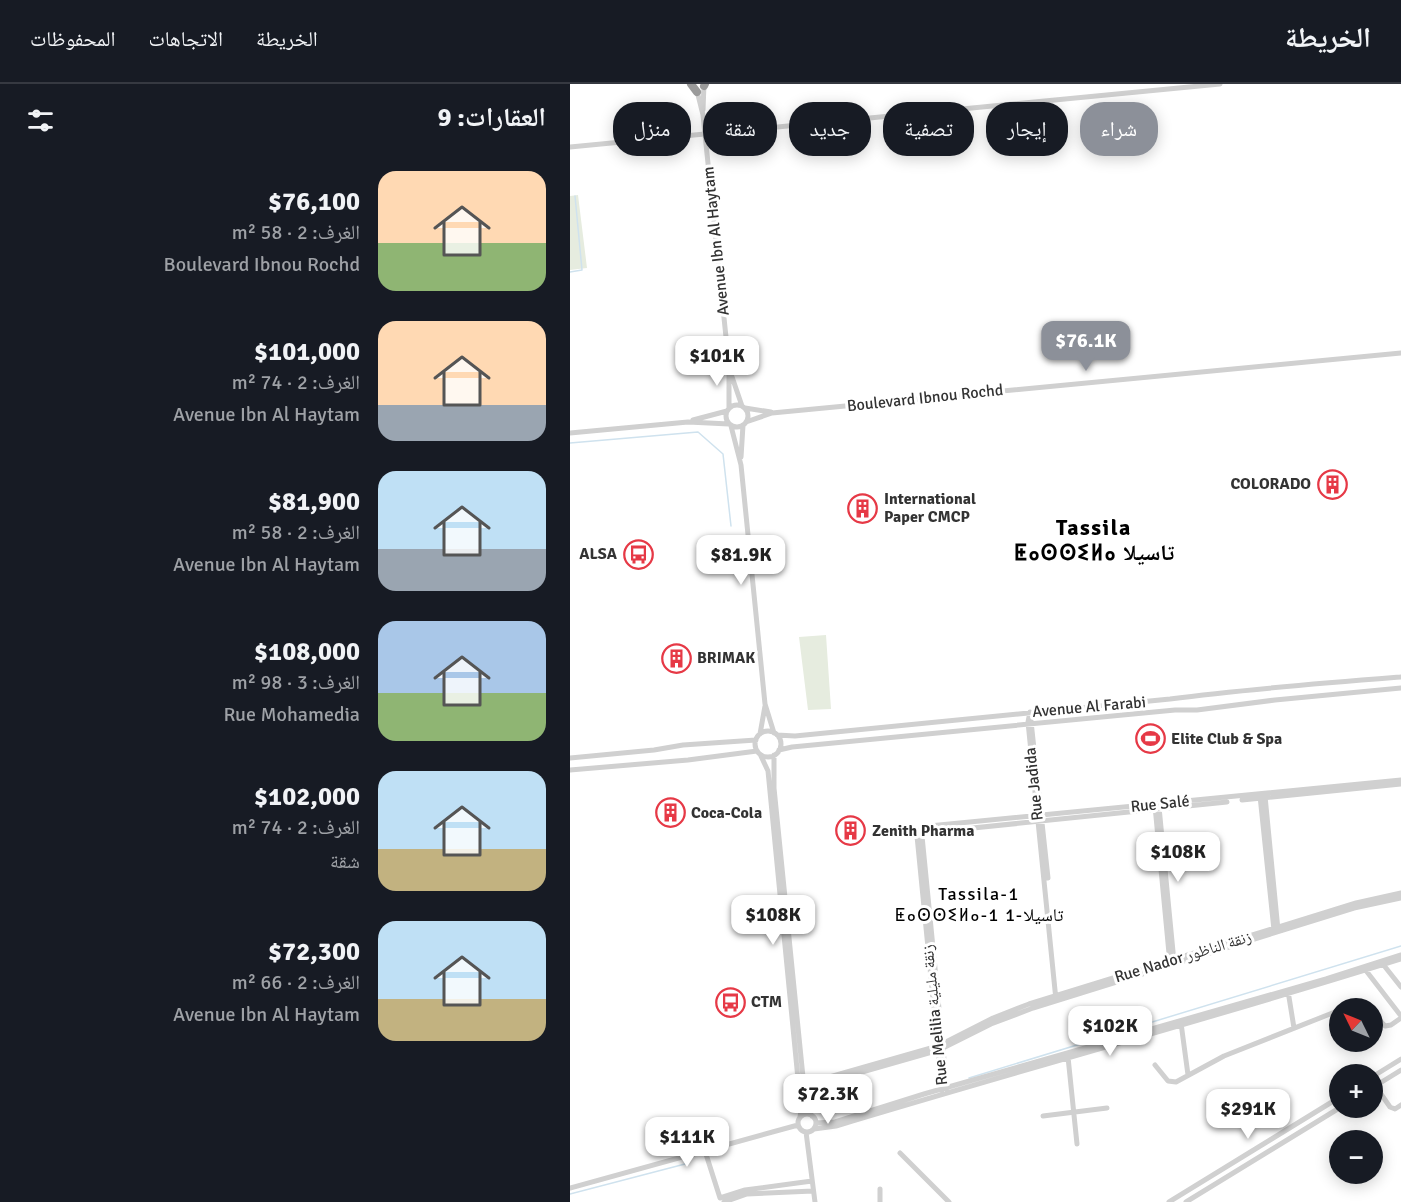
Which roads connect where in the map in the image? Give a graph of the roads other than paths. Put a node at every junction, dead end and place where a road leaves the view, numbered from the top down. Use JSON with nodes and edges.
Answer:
{"nodes":[{"id":1,"x":1220,"y":84,"type":"edge"},
{"id":2,"x":699,"y":86,"type":"edge"},
{"id":3,"x":703,"y":115,"type":"joint"},
{"id":4,"x":777,"y":127,"type":"edge"},
{"id":5,"x":703,"y":134,"type":"edge"},
{"id":6,"x":570,"y":147,"type":"edge"},
{"id":7,"x":707,"y":156,"type":"edge"},
{"id":8,"x":1401,"y":353,"type":"edge"},
{"id":9,"x":729,"y":366,"type":"junction"},
{"id":10,"x":744,"y":407,"type":"junction"},
{"id":11,"x":728,"y":410,"type":"junction"},
{"id":12,"x":772,"y":413,"type":"junction"},
{"id":13,"x":688,"y":422,"type":"junction"},
{"id":14,"x":745,"y":424,"type":"junction"},
{"id":15,"x":730,"y":425,"type":"junction"},
{"id":16,"x":570,"y":434,"type":"edge"},
{"id":17,"x":741,"y":465,"type":"junction"},
{"id":18,"x":1401,"y":676,"type":"edge"},
{"id":19,"x":1401,"y":688,"type":"edge"},
{"id":20,"x":765,"y":704,"type":"junction"},
{"id":21,"x":1030,"y":712,"type":"junction"},
{"id":22,"x":1031,"y":725,"type":"junction"},
{"id":23,"x":775,"y":734,"type":"junction"},
{"id":24,"x":758,"y":737,"type":"junction"},
{"id":25,"x":758,"y":752,"type":"junction"},
{"id":26,"x":777,"y":752,"type":"junction"},
{"id":27,"x":570,"y":758,"type":"edge"},
{"id":28,"x":570,"y":770,"type":"edge"},
{"id":29,"x":1401,"y":782,"type":"edge"},
{"id":30,"x":1263,"y":796,"type":"junction"},
{"id":31,"x":1157,"y":807,"type":"junction"},
{"id":32,"x":1040,"y":818,"type":"junction"},
{"id":33,"x":922,"y":831,"type":"joint"},
{"id":34,"x":1401,"y":896,"type":"edge"},
{"id":35,"x":1276,"y":930,"type":"junction"},
{"id":36,"x":1401,"y":957,"type":"edge"},
{"id":37,"x":1172,"y":962,"type":"junction"},
{"id":38,"x":1385,"y":964,"type":"junction"},
{"id":39,"x":1365,"y":969,"type":"junction"},
{"id":40,"x":791,"y":983,"type":"junction"},
{"id":41,"x":1400,"y":983,"type":"edge"},
{"id":42,"x":1288,"y":993,"type":"junction"},
{"id":43,"x":1057,"y":998,"type":"junction"},
{"id":44,"x":1329,"y":1014,"type":"edge"},
{"id":45,"x":1401,"y":1017,"type":"edge"},
{"id":46,"x":1181,"y":1024,"type":"junction"},
{"id":47,"x":1383,"y":1024,"type":"edge"},
{"id":48,"x":1294,"y":1028,"type":"junction"},
{"id":49,"x":940,"y":1047,"type":"junction"},
{"id":50,"x":1068,"y":1055,"type":"junction"},
{"id":51,"x":1401,"y":1059,"type":"edge"},
{"id":52,"x":1155,"y":1065,"type":"dead end"},
{"id":53,"x":1401,"y":1070,"type":"edge"},
{"id":54,"x":1383,"y":1074,"type":"edge"},
{"id":55,"x":1188,"y":1075,"type":"junction"},
{"id":56,"x":1383,"y":1078,"type":"edge"},
{"id":57,"x":801,"y":1087,"type":"junction"},
{"id":58,"x":945,"y":1091,"type":"junction"},
{"id":59,"x":1383,"y":1097,"type":"edge"},
{"id":60,"x":1329,"y":1104,"type":"edge"},
{"id":61,"x":1401,"y":1106,"type":"edge"},
{"id":62,"x":1107,"y":1108,"type":"dead end"},
{"id":63,"x":1074,"y":1112,"type":"junction"},
{"id":64,"x":1329,"y":1114,"type":"edge"},
{"id":65,"x":813,"y":1116,"type":"junction"},
{"id":66,"x":1043,"y":1116,"type":"dead end"},
{"id":67,"x":800,"y":1117,"type":"junction"},
{"id":68,"x":798,"y":1125,"type":"junction"},
{"id":69,"x":815,"y":1126,"type":"junction"},
{"id":70,"x":807,"y":1132,"type":"junction"},
{"id":71,"x":1077,"y":1144,"type":"dead end"},
{"id":72,"x":705,"y":1151,"type":"junction"},
{"id":73,"x":900,"y":1153,"type":"dead end"},
{"id":74,"x":812,"y":1181,"type":"junction"},
{"id":75,"x":570,"y":1188,"type":"edge"},
{"id":76,"x":880,"y":1189,"type":"dead end"},
{"id":77,"x":813,"y":1191,"type":"junction"},
{"id":78,"x":735,"y":1195,"type":"junction"},
{"id":79,"x":724,"y":1202,"type":"edge"},
{"id":80,"x":814,"y":1202,"type":"edge"},
{"id":81,"x":880,"y":1202,"type":"edge"},
{"id":82,"x":949,"y":1202,"type":"edge"},
{"id":83,"x":1169,"y":1202,"type":"edge"},
{"id":84,"x":1186,"y":1202,"type":"edge"}],
"edges":[{"from":1,"to":4,"type":"street"},
{"from":2,"to":3,"type":"street","name":"Avenue Ibn Al Haytam"},
{"from":2,"to":3,"type":"street","name":"Avenue Ibn Al Haytam"},
{"from":5,"to":6,"type":"street"},
{"from":7,"to":9,"type":"street","name":"Avenue Ibn Al Haytam"},
{"from":8,"to":12,"type":"street","name":"Boulevard Ibnou Rochd"},
{"from":9,"to":10,"type":"street","name":"Avenue Ibn Al Haytam"},
{"from":9,"to":11,"type":"street","name":"Avenue Ibn Al Haytam"},
{"from":10,"to":11,"type":"street"},
{"from":10,"to":12,"type":"street","name":"Boulevard Ibnou Rochd"},
{"from":10,"to":14,"type":"street"},
{"from":11,"to":13,"type":"street"},
{"from":11,"to":15,"type":"street"},
{"from":12,"to":14,"type":"street","name":"Boulevard Ibnou Rochd"},
{"from":13,"to":15,"type":"street"},
{"from":13,"to":16,"type":"street"},
{"from":14,"to":15,"type":"street"},
{"from":14,"to":17,"type":"street"},
{"from":15,"to":17,"type":"street"},
{"from":17,"to":20,"type":"street"},
{"from":18,"to":21,"type":"street","name":"Avenue Al Farabi"},
{"from":19,"to":22,"type":"street","name":"Avenue Al Farabi"},
{"from":20,"to":23,"type":"street"},
{"from":20,"to":24,"type":"street"},
{"from":21,"to":22,"type":"street","name":"Rue Jadida"},
{"from":21,"to":23,"type":"street","name":"Avenue Al Farabi"},
{"from":22,"to":26,"type":"street","name":"Avenue Al Farabi"},
{"from":22,"to":32,"type":"street","name":"Rue Jadida"},
{"from":23,"to":24,"type":"street"},
{"from":23,"to":26,"type":"street"},
{"from":24,"to":25,"type":"street"},
{"from":24,"to":27,"type":"street"},
{"from":25,"to":26,"type":"street"},
{"from":25,"to":28,"type":"street"},
{"from":25,"to":40,"type":"street"},
{"from":26,"to":40,"type":"street"},
{"from":29,"to":30,"type":"street","name":"Rue Salé"},
{"from":30,"to":31,"type":"street","name":"Rue Salé"},
{"from":30,"to":35,"type":"street"},
{"from":31,"to":32,"type":"street","name":"Rue Salé"},
{"from":31,"to":37,"type":"street"},
{"from":32,"to":33,"type":"street","name":"Rue Salé"},
{"from":32,"to":43,"type":"street","name":"Rue Jadida"},
{"from":33,"to":49,"type":"street","name":"Rue Melilia زنقة مليلية"},
{"from":34,"to":35,"type":"street","name":"Rue Nador زنقة الناظور"},
{"from":35,"to":37,"type":"street","name":"Rue Nador زنقة الناظور"},
{"from":36,"to":38,"type":"street"},
{"from":37,"to":43,"type":"street","name":"Rue Nador زنقة الناظور"},
{"from":38,"to":39,"type":"street"},
{"from":38,"to":41,"type":"street"},
{"from":39,"to":42,"type":"street"},
{"from":39,"to":45,"type":"street"},
{"from":40,"to":57,"type":"street"},
{"from":42,"to":46,"type":"street"},
{"from":42,"to":48,"type":"street"},
{"from":43,"to":49,"type":"street","name":"Rue Nador زنقة الناظور"},
{"from":44,"to":48,"type":"street"},
{"from":45,"to":47,"type":"street"},
{"from":46,"to":50,"type":"street"},
{"from":46,"to":55,"type":"street"},
{"from":48,"to":55,"type":"street"},
{"from":49,"to":57,"type":"street","name":"Rue Nador زنقة الناظور"},
{"from":49,"to":58,"type":"street","name":"Rue Melilia زنقة مليلية"},
{"from":50,"to":58,"type":"street"},
{"from":50,"to":63,"type":"street"},
{"from":51,"to":54,"type":"street"},
{"from":52,"to":55,"type":"street"},
{"from":53,"to":56,"type":"street"},
{"from":57,"to":65,"type":"street"},
{"from":57,"to":67,"type":"street"},
{"from":58,"to":69,"type":"street"},
{"from":59,"to":61,"type":"street"},
{"from":60,"to":83,"type":"street"},
{"from":62,"to":63,"type":"street"},
{"from":63,"to":66,"type":"street"},
{"from":63,"to":71,"type":"street"},
{"from":64,"to":84,"type":"street"},
{"from":65,"to":67,"type":"street"},
{"from":65,"to":69,"type":"street"},
{"from":67,"to":68,"type":"street"},
{"from":68,"to":70,"type":"street"},
{"from":68,"to":72,"type":"street"},
{"from":69,"to":70,"type":"street"},
{"from":70,"to":74,"type":"street"},
{"from":72,"to":75,"type":"street"},
{"from":72,"to":78,"type":"street"},
{"from":73,"to":82,"type":"street"},
{"from":74,"to":77,"type":"street"},
{"from":74,"to":78,"type":"street"},
{"from":76,"to":81,"type":"street"},
{"from":77,"to":78,"type":"street"},
{"from":77,"to":80,"type":"street"},
{"from":78,"to":79,"type":"street"}]}
